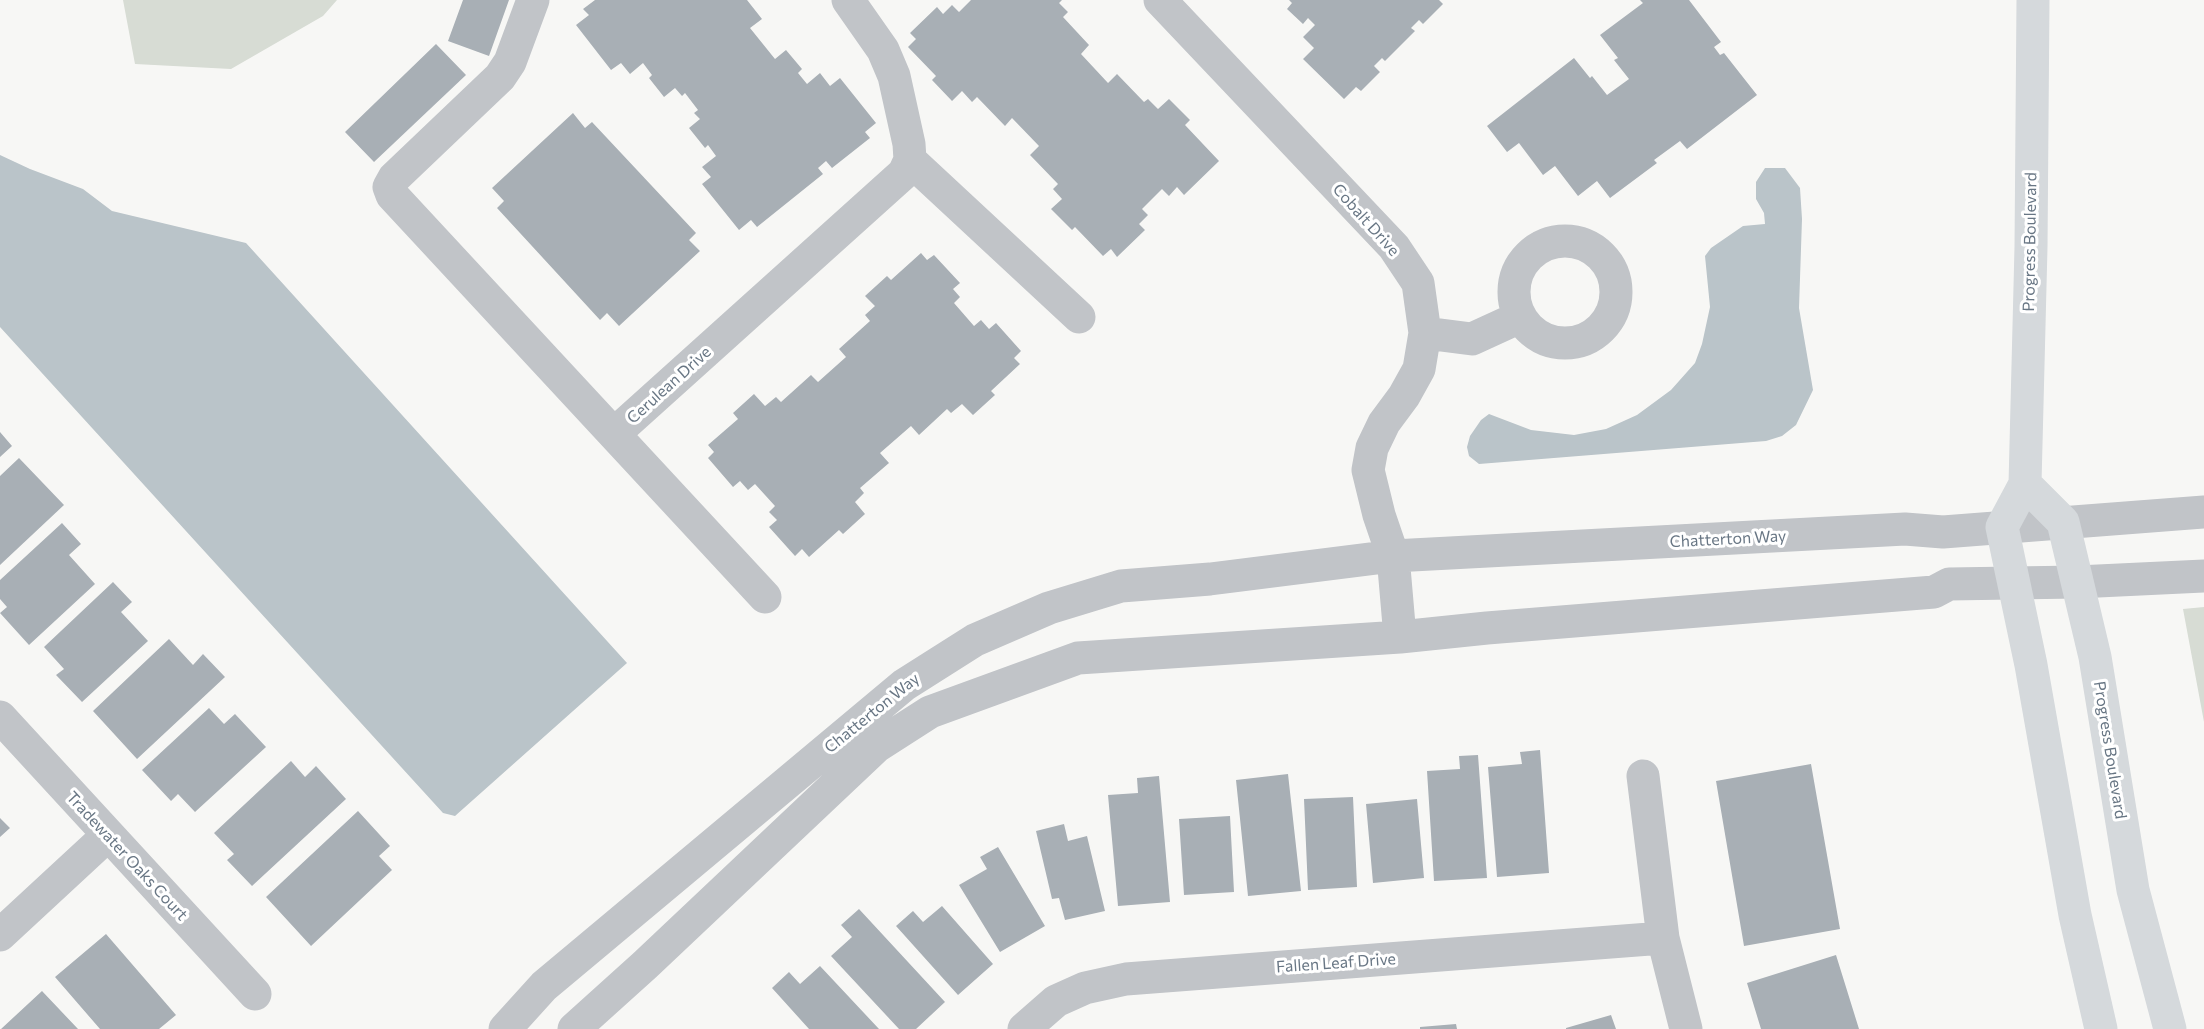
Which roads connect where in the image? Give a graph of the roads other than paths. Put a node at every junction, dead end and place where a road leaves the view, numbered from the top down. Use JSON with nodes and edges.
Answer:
{"nodes":[{"id":1,"x":533,"y":0,"type":"edge"},
{"id":2,"x":849,"y":0,"type":"edge"},
{"id":3,"x":1160,"y":0,"type":"edge"},
{"id":4,"x":2033,"y":0,"type":"edge"},
{"id":5,"x":910,"y":160,"type":"junction"},
{"id":6,"x":1078,"y":317,"type":"dead end"},
{"id":7,"x":1520,"y":317,"type":"dead end"},
{"id":8,"x":1425,"y":333,"type":"junction"},
{"id":9,"x":614,"y":434,"type":"junction"},
{"id":10,"x":2025,"y":484,"type":"junction"},
{"id":11,"x":2204,"y":513,"type":"edge"},
{"id":12,"x":2063,"y":522,"type":"junction"},
{"id":13,"x":2002,"y":527,"type":"junction"},
{"id":14,"x":1393,"y":556,"type":"junction"},
{"id":15,"x":2204,"y":576,"type":"edge"},
{"id":16,"x":2014,"y":581,"type":"junction"},
{"id":17,"x":2077,"y":582,"type":"junction"},
{"id":18,"x":765,"y":597,"type":"dead end"},
{"id":19,"x":1400,"y":637,"type":"junction"},
{"id":20,"x":0,"y":717,"type":"edge"},
{"id":21,"x":1643,"y":776,"type":"dead end"},
{"id":22,"x":108,"y":835,"type":"junction"},
{"id":23,"x":0,"y":935,"type":"edge"},
{"id":24,"x":1663,"y":939,"type":"junction"},
{"id":25,"x":255,"y":994,"type":"dead end"},
{"id":26,"x":505,"y":1029,"type":"edge"},
{"id":27,"x":574,"y":1029,"type":"edge"},
{"id":28,"x":1024,"y":1029,"type":"edge"},
{"id":29,"x":1686,"y":1029,"type":"edge"},
{"id":30,"x":2101,"y":1029,"type":"edge"},
{"id":31,"x":2170,"y":1029,"type":"edge"}],
"edges":[{"from":1,"to":9,"type":"street","name":"Cerulean Drive"},
{"from":2,"to":5,"type":"street"},
{"from":3,"to":8,"type":"street","name":"Cobalt Drive"},
{"from":4,"to":10,"type":"main road","name":"Progress Boulevard"},
{"from":5,"to":6,"type":"street"},
{"from":5,"to":9,"type":"street","name":"Cerulean Drive"},
{"from":7,"to":8,"type":"street"},
{"from":8,"to":14,"type":"street","name":"Cobalt Drive"},
{"from":9,"to":18,"type":"street"},
{"from":10,"to":12,"type":"main road"},
{"from":10,"to":13,"type":"main road","name":"Progress Boulevard"},
{"from":11,"to":12,"type":"street","name":"Chatterton Way"},
{"from":12,"to":13,"type":"street","name":"Chatterton Way"},
{"from":12,"to":17,"type":"main road","name":"Progress Boulevard"},
{"from":13,"to":14,"type":"street","name":"Chatterton Way"},
{"from":13,"to":16,"type":"main road"},
{"from":14,"to":19,"type":"street"},
{"from":14,"to":26,"type":"street","name":"Chatterton Way"},
{"from":15,"to":17,"type":"street","name":"Chatterton Way"},
{"from":16,"to":17,"type":"street","name":"Chatterton Way"},
{"from":16,"to":19,"type":"street","name":"Chatterton Way"},
{"from":16,"to":30,"type":"main road"},
{"from":17,"to":31,"type":"main road","name":"Progress Boulevard"},
{"from":19,"to":27,"type":"street","name":"Chatterton Way"},
{"from":20,"to":22,"type":"street","name":"Tradewater Oaks Court"},
{"from":21,"to":24,"type":"street"},
{"from":22,"to":23,"type":"street"},
{"from":22,"to":25,"type":"street","name":"Tradewater Oaks Court"},
{"from":24,"to":28,"type":"street","name":"Fallen Leaf Drive"},
{"from":24,"to":29,"type":"street"}]}
